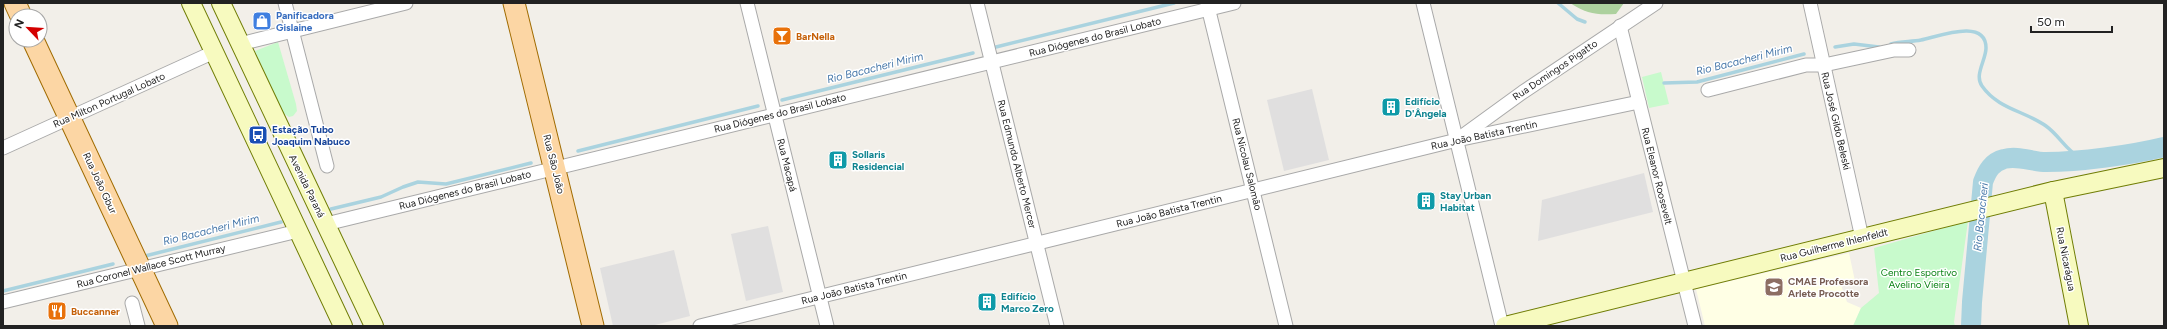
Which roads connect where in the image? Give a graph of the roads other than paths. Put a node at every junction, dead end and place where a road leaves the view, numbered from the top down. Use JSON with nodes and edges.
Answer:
{"nodes":[{"id":1,"x":191,"y":3,"type":"edge"},
{"id":2,"x":221,"y":3,"type":"edge"},
{"id":3,"x":285,"y":3,"type":"edge"},
{"id":4,"x":406,"y":3,"type":"edge"},
{"id":5,"x":514,"y":3,"type":"edge"},
{"id":6,"x":747,"y":3,"type":"edge"},
{"id":7,"x":977,"y":3,"type":"edge"},
{"id":8,"x":1234,"y":3,"type":"edge"},
{"id":9,"x":1423,"y":3,"type":"edge"},
{"id":10,"x":1656,"y":3,"type":"edge"},
{"id":11,"x":1810,"y":3,"type":"edge"},
{"id":12,"x":1208,"y":6,"type":"edge"},
{"id":13,"x":1620,"y":26,"type":"junction"},
{"id":14,"x":292,"y":31,"type":"junction"},
{"id":15,"x":240,"y":44,"type":"junction"},
{"id":16,"x":37,"y":48,"type":"edge"},
{"id":17,"x":1909,"y":50,"type":"dead end"},
{"id":18,"x":214,"y":52,"type":"junction"},
{"id":19,"x":992,"y":62,"type":"junction"},
{"id":20,"x":1824,"y":65,"type":"junction"},
{"id":21,"x":1708,"y":90,"type":"dead end"},
{"id":22,"x":1639,"y":102,"type":"junction"},
{"id":23,"x":775,"y":115,"type":"junction"},
{"id":24,"x":69,"y":118,"type":"junction"},
{"id":25,"x":1456,"y":140,"type":"junction"},
{"id":26,"x":3,"y":148,"type":"edge"},
{"id":27,"x":327,"y":166,"type":"dead end"},
{"id":28,"x":554,"y":168,"type":"junction"},
{"id":29,"x":2164,"y":168,"type":"edge"},
{"id":30,"x":1253,"y":190,"type":"junction"},
{"id":31,"x":2053,"y":191,"type":"junction"},
{"id":32,"x":326,"y":224,"type":"junction"},
{"id":33,"x":298,"y":231,"type":"junction"},
{"id":34,"x":1862,"y":238,"type":"junction"},
{"id":35,"x":1036,"y":243,"type":"junction"},
{"id":36,"x":140,"y":269,"type":"junction"},
{"id":37,"x":1684,"y":282,"type":"junction"},
{"id":38,"x":820,"y":297,"type":"junction"},
{"id":39,"x":3,"y":302,"type":"edge"},
{"id":40,"x":132,"y":303,"type":"dead end"},
{"id":41,"x":138,"y":326,"type":"edge"},
{"id":42,"x":167,"y":326,"type":"edge"},
{"id":43,"x":343,"y":326,"type":"edge"},
{"id":44,"x":374,"y":326,"type":"edge"},
{"id":45,"x":593,"y":326,"type":"edge"},
{"id":46,"x":700,"y":326,"type":"edge"},
{"id":47,"x":827,"y":326,"type":"edge"},
{"id":48,"x":1057,"y":326,"type":"edge"},
{"id":49,"x":1286,"y":326,"type":"edge"},
{"id":50,"x":1503,"y":326,"type":"edge"},
{"id":51,"x":1695,"y":326,"type":"edge"},
{"id":52,"x":2079,"y":326,"type":"edge"}],
"edges":[{"from":1,"to":18,"type":"main road"},
{"from":2,"to":15,"type":"main road","name":"Avenida Paraná"},
{"from":3,"to":14,"type":"street"},
{"from":4,"to":14,"type":"street"},
{"from":5,"to":28,"type":"main road","name":"Rua São João"},
{"from":6,"to":23,"type":"street","name":"Rua Macapá"},
{"from":7,"to":19,"type":"street","name":"Rua Edmundo Alberto Mercer"},
{"from":8,"to":12,"type":"street","name":"Rua Diógenes do Brasil Lobato"},
{"from":9,"to":25,"type":"street"},
{"from":10,"to":13,"type":"street","name":"Rua Domingos Pigatto"},
{"from":11,"to":20,"type":"street","name":"Rua José Gildo Beleski"},
{"from":12,"to":19,"type":"street","name":"Rua Diógenes do Brasil Lobato"},
{"from":12,"to":30,"type":"street","name":"Rua Nicolau Salomão"},
{"from":13,"to":22,"type":"street","name":"Rua Eleanor Roosevelt"},
{"from":13,"to":25,"type":"street","name":"Rua Domingos Pigatto"},
{"from":14,"to":15,"type":"street"},
{"from":14,"to":27,"type":"street"},
{"from":15,"to":18,"type":"main road"},
{"from":15,"to":32,"type":"main road","name":"Avenida Paraná"},
{"from":16,"to":24,"type":"main road","name":"Rua João Gbur"},
{"from":17,"to":20,"type":"street"},
{"from":18,"to":24,"type":"street","name":"Rua Milton Portugal Lobato"},
{"from":18,"to":33,"type":"main road"},
{"from":19,"to":23,"type":"street","name":"Rua Diógenes do Brasil Lobato"},
{"from":19,"to":35,"type":"street","name":"Rua Edmundo Alberto Mercer"},
{"from":20,"to":21,"type":"street"},
{"from":20,"to":34,"type":"street","name":"Rua José Gildo Beleski"},
{"from":22,"to":25,"type":"street","name":"Rua João Batista Trentin"},
{"from":22,"to":37,"type":"street","name":"Rua Eleanor Roosevelt"},
{"from":23,"to":28,"type":"street","name":"Rua Diógenes do Brasil Lobato"},
{"from":23,"to":38,"type":"street","name":"Rua Macapá"},
{"from":24,"to":26,"type":"street","name":"Rua Milton Portugal Lobato"},
{"from":24,"to":36,"type":"main road","name":"Rua João Gbur"},
{"from":25,"to":30,"type":"street","name":"Rua João Batista Trentin"},
{"from":25,"to":50,"type":"street"},
{"from":28,"to":32,"type":"street","name":"Rua Diógenes do Brasil Lobato"},
{"from":28,"to":45,"type":"main road","name":"Rua São João"},
{"from":29,"to":31,"type":"main road","name":"Rua Guilherme Ihlenfeldt"},
{"from":30,"to":35,"type":"street","name":"Rua João Batista Trentin"},
{"from":30,"to":49,"type":"street","name":"Rua Nicolau Salomão"},
{"from":31,"to":34,"type":"main road","name":"Rua Guilherme Ihlenfeldt"},
{"from":31,"to":52,"type":"main road","name":"Rua Nicarágua"},
{"from":32,"to":44,"type":"main road","name":"Avenida Paraná"},
{"from":33,"to":36,"type":"street","name":"Rua Coronel Wallace Scott Murray"},
{"from":33,"to":43,"type":"main road"},
{"from":34,"to":37,"type":"main road","name":"Rua Guilherme Ihlenfeldt"},
{"from":35,"to":38,"type":"street","name":"Rua João Batista Trentin"},
{"from":35,"to":48,"type":"street","name":"Rua Edmundo Alberto Mercer"},
{"from":36,"to":39,"type":"street","name":"Rua Coronel Wallace Scott Murray"},
{"from":36,"to":42,"type":"main road","name":"Rua João Gbur"},
{"from":37,"to":50,"type":"main road","name":"Rua Guilherme Ihlenfeldt"},
{"from":37,"to":51,"type":"street","name":"Rua Eleanor Roosevelt"},
{"from":38,"to":46,"type":"street","name":"Rua João Batista Trentin"},
{"from":38,"to":47,"type":"street","name":"Rua Macapá"},
{"from":40,"to":41,"type":"street"}]}
